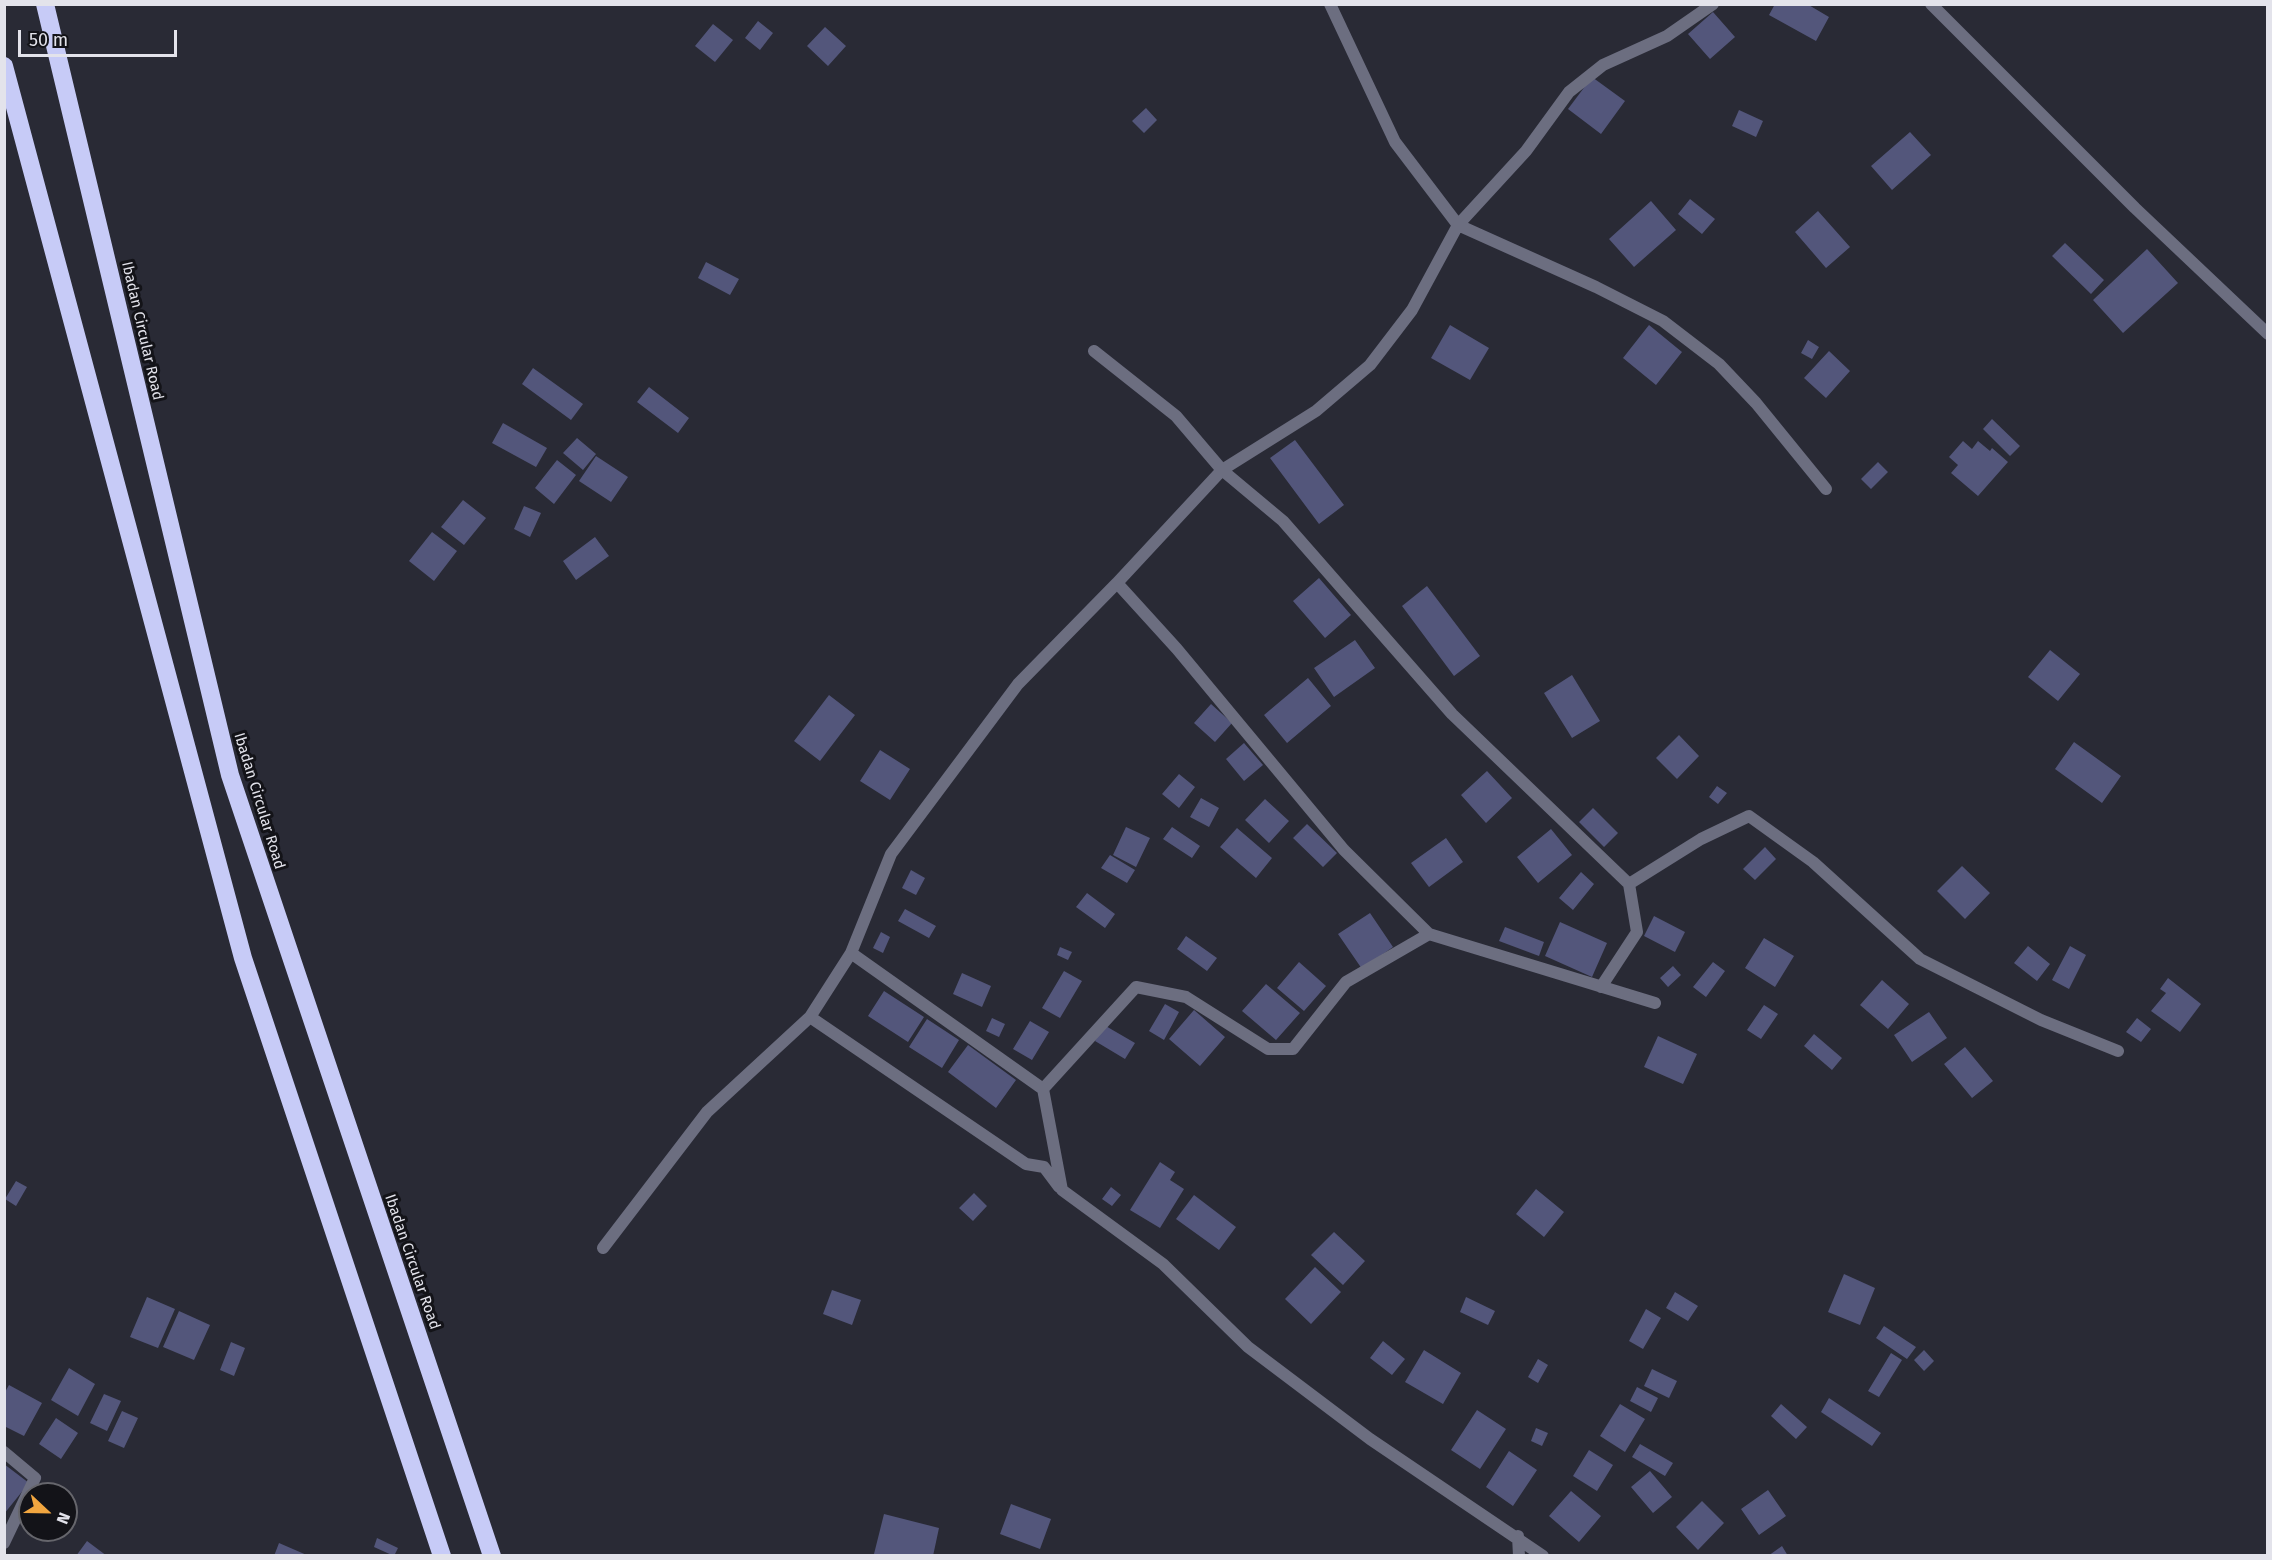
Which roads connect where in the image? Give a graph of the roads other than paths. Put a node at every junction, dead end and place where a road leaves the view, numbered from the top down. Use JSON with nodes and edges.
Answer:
{"nodes":[{"id":1,"x":45,"y":4,"type":"edge"},
{"id":2,"x":1330,"y":4,"type":"edge"},
{"id":3,"x":1713,"y":4,"type":"edge"},
{"id":4,"x":1931,"y":4,"type":"edge"},
{"id":5,"x":4,"y":66,"type":"edge"},
{"id":6,"x":1458,"y":225,"type":"junction"},
{"id":7,"x":2268,"y":334,"type":"edge"},
{"id":8,"x":1094,"y":351,"type":"dead end"},
{"id":9,"x":1222,"y":470,"type":"junction"},
{"id":10,"x":1826,"y":489,"type":"dead end"},
{"id":11,"x":1117,"y":583,"type":"junction"},
{"id":12,"x":1629,"y":884,"type":"junction"},
{"id":13,"x":1429,"y":934,"type":"junction"},
{"id":14,"x":851,"y":953,"type":"junction"},
{"id":15,"x":1601,"y":987,"type":"junction"},
{"id":16,"x":1655,"y":1003,"type":"dead end"},
{"id":17,"x":810,"y":1017,"type":"junction"},
{"id":18,"x":2118,"y":1051,"type":"dead end"},
{"id":19,"x":1043,"y":1089,"type":"junction"},
{"id":20,"x":1062,"y":1190,"type":"junction"},
{"id":21,"x":603,"y":1248,"type":"dead end"},
{"id":22,"x":4,"y":1452,"type":"edge"},
{"id":23,"x":1518,"y":1536,"type":"junction"},
{"id":24,"x":4,"y":1543,"type":"edge"},
{"id":25,"x":442,"y":1556,"type":"edge"},
{"id":26,"x":492,"y":1556,"type":"edge"},
{"id":27,"x":1519,"y":1556,"type":"edge"},
{"id":28,"x":1543,"y":1556,"type":"edge"}],
"edges":[{"from":1,"to":26,"type":"highway","name":"Ibadan Circular Road"},
{"from":2,"to":6,"type":"street"},
{"from":3,"to":6,"type":"street"},
{"from":4,"to":7,"type":"street"},
{"from":5,"to":25,"type":"highway"},
{"from":6,"to":9,"type":"street"},
{"from":6,"to":10,"type":"street"},
{"from":8,"to":9,"type":"street"},
{"from":9,"to":11,"type":"street"},
{"from":9,"to":12,"type":"street"},
{"from":11,"to":13,"type":"street"},
{"from":11,"to":14,"type":"street"},
{"from":12,"to":15,"type":"street"},
{"from":12,"to":18,"type":"street"},
{"from":13,"to":15,"type":"street"},
{"from":13,"to":19,"type":"street"},
{"from":14,"to":17,"type":"street"},
{"from":14,"to":19,"type":"street"},
{"from":15,"to":16,"type":"street"},
{"from":17,"to":20,"type":"street"},
{"from":17,"to":21,"type":"street"},
{"from":19,"to":20,"type":"street"},
{"from":20,"to":23,"type":"street"},
{"from":22,"to":24,"type":"street"},
{"from":23,"to":27,"type":"street"},
{"from":23,"to":28,"type":"street"}]}
